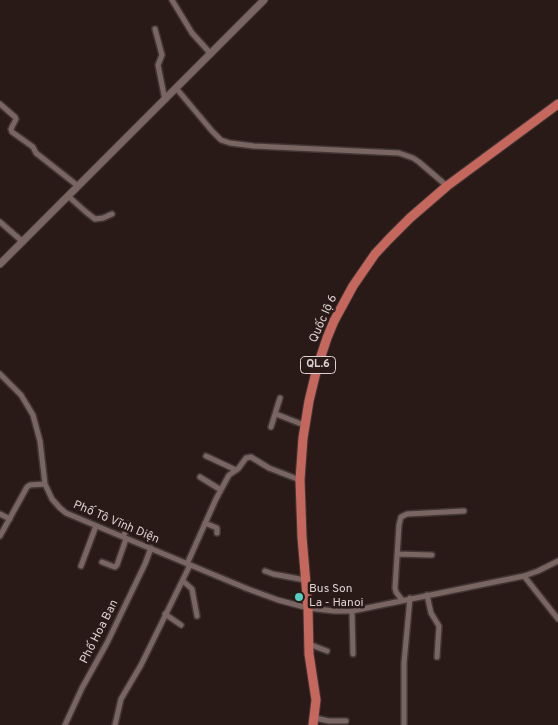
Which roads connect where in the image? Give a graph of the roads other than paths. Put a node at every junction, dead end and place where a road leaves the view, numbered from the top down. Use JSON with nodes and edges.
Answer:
{"nodes":[{"id":1,"x":172,"y":0,"type":"edge"},
{"id":2,"x":264,"y":0,"type":"edge"},
{"id":3,"x":155,"y":29,"type":"dead end"},
{"id":4,"x":211,"y":54,"type":"junction"},
{"id":5,"x":176,"y":88,"type":"junction"},
{"id":6,"x":165,"y":100,"type":"junction"},
{"id":7,"x":0,"y":104,"type":"edge"},
{"id":8,"x":558,"y":104,"type":"edge"},
{"id":9,"x":78,"y":186,"type":"junction"},
{"id":10,"x":448,"y":186,"type":"junction"},
{"id":11,"x":68,"y":196,"type":"junction"},
{"id":12,"x":112,"y":214,"type":"dead end"},
{"id":13,"x":0,"y":222,"type":"edge"},
{"id":14,"x":22,"y":242,"type":"junction"},
{"id":15,"x":0,"y":264,"type":"edge"},
{"id":16,"x":0,"y":374,"type":"edge"},
{"id":17,"x":280,"y":398,"type":"dead end"},
{"id":18,"x":276,"y":414,"type":"junction"},
{"id":19,"x":304,"y":425,"type":"junction"},
{"id":20,"x":271,"y":427,"type":"dead end"},
{"id":21,"x":206,"y":456,"type":"dead end"},
{"id":22,"x":236,"y":470,"type":"junction"},
{"id":23,"x":200,"y":477,"type":"dead end"},
{"id":24,"x":300,"y":480,"type":"junction"},
{"id":25,"x":45,"y":484,"type":"junction"},
{"id":26,"x":221,"y":490,"type":"junction"},
{"id":27,"x":464,"y":511,"type":"dead end"},
{"id":28,"x":0,"y":514,"type":"edge"},
{"id":29,"x":10,"y":519,"type":"junction"},
{"id":30,"x":205,"y":523,"type":"junction"},
{"id":31,"x":129,"y":524,"type":"dead end"},
{"id":32,"x":96,"y":526,"type":"junction"},
{"id":33,"x":217,"y":533,"type":"dead end"},
{"id":34,"x":0,"y":536,"type":"edge"},
{"id":35,"x":125,"y":538,"type":"junction"},
{"id":36,"x":151,"y":548,"type":"junction"},
{"id":37,"x":397,"y":554,"type":"junction"},
{"id":38,"x":432,"y":555,"type":"dead end"},
{"id":39,"x":558,"y":561,"type":"edge"},
{"id":40,"x":102,"y":562,"type":"dead end"},
{"id":41,"x":189,"y":564,"type":"junction"},
{"id":42,"x":82,"y":566,"type":"dead end"},
{"id":43,"x":265,"y":571,"type":"dead end"},
{"id":44,"x":524,"y":576,"type":"junction"},
{"id":45,"x":306,"y":580,"type":"junction"},
{"id":46,"x":183,"y":581,"type":"junction"},
{"id":47,"x":427,"y":595,"type":"junction"},
{"id":48,"x":410,"y":598,"type":"junction"},
{"id":49,"x":402,"y":600,"type":"junction"},
{"id":50,"x":308,"y":608,"type":"junction"},
{"id":51,"x":352,"y":611,"type":"junction"},
{"id":52,"x":165,"y":614,"type":"junction"},
{"id":53,"x":197,"y":616,"type":"dead end"},
{"id":54,"x":558,"y":619,"type":"edge"},
{"id":55,"x":181,"y":625,"type":"dead end"},
{"id":56,"x":308,"y":644,"type":"junction"},
{"id":57,"x":327,"y":651,"type":"dead end"},
{"id":58,"x":353,"y":654,"type":"dead end"},
{"id":59,"x":437,"y":657,"type":"dead end"},
{"id":60,"x":314,"y":721,"type":"edge"},
{"id":61,"x":346,"y":721,"type":"dead end"},
{"id":62,"x":66,"y":725,"type":"edge"},
{"id":63,"x":115,"y":725,"type":"edge"},
{"id":64,"x":404,"y":725,"type":"edge"}],
"edges":[{"from":1,"to":4,"type":"street"},
{"from":2,"to":4,"type":"street"},
{"from":3,"to":6,"type":"street"},
{"from":4,"to":5,"type":"street"},
{"from":5,"to":6,"type":"street"},
{"from":5,"to":10,"type":"street"},
{"from":6,"to":9,"type":"street"},
{"from":7,"to":9,"type":"street"},
{"from":8,"to":10,"type":"highway","name":"Quốc lộ 6","number":"QL.6"},
{"from":9,"to":11,"type":"street"},
{"from":10,"to":19,"type":"highway","name":"Quốc lộ 6","number":"QL.6"},
{"from":11,"to":12,"type":"street"},
{"from":11,"to":14,"type":"street"},
{"from":13,"to":14,"type":"street"},
{"from":14,"to":15,"type":"street"},
{"from":16,"to":25,"type":"street","name":"Phố Tô Vĩnh Diện"},
{"from":17,"to":18,"type":"street"},
{"from":18,"to":19,"type":"street"},
{"from":18,"to":20,"type":"street"},
{"from":19,"to":24,"type":"highway","name":"Quốc lộ 6","number":"QL.6"},
{"from":21,"to":22,"type":"street"},
{"from":22,"to":24,"type":"street"},
{"from":22,"to":26,"type":"street"},
{"from":23,"to":26,"type":"street"},
{"from":24,"to":45,"type":"highway","name":"Quốc lộ 6","number":"QL.6"},
{"from":25,"to":29,"type":"street"},
{"from":25,"to":32,"type":"street","name":"Phố Tô Vĩnh Diện"},
{"from":26,"to":30,"type":"street"},
{"from":27,"to":37,"type":"street"},
{"from":28,"to":29,"type":"street"},
{"from":29,"to":34,"type":"street"},
{"from":30,"to":33,"type":"street"},
{"from":30,"to":41,"type":"street"},
{"from":31,"to":35,"type":"street"},
{"from":32,"to":35,"type":"street","name":"Phố Tô Vĩnh Diện"},
{"from":32,"to":42,"type":"street"},
{"from":35,"to":36,"type":"street","name":"Phố Tô Vĩnh Diện"},
{"from":35,"to":40,"type":"street"},
{"from":36,"to":41,"type":"street","name":"Phố Tô Vĩnh Diện"},
{"from":36,"to":62,"type":"street","name":"Phố Hoa Ban"},
{"from":37,"to":38,"type":"street"},
{"from":37,"to":49,"type":"street"},
{"from":39,"to":44,"type":"street","name":"Phố Tô Vĩnh Diện"},
{"from":41,"to":46,"type":"street"},
{"from":41,"to":50,"type":"street","name":"Phố Tô Vĩnh Diện"},
{"from":43,"to":45,"type":"street"},
{"from":44,"to":47,"type":"street","name":"Phố Tô Vĩnh Diện"},
{"from":44,"to":54,"type":"street"},
{"from":45,"to":50,"type":"highway","name":"Quốc lộ 6","number":"QL.6"},
{"from":46,"to":52,"type":"street"},
{"from":46,"to":53,"type":"street"},
{"from":47,"to":48,"type":"street","name":"Phố Tô Vĩnh Diện"},
{"from":47,"to":59,"type":"street"},
{"from":48,"to":49,"type":"street","name":"Phố Tô Vĩnh Diện"},
{"from":48,"to":64,"type":"street"},
{"from":49,"to":51,"type":"street","name":"Phố Tô Vĩnh Diện"},
{"from":50,"to":51,"type":"street","name":"Phố Tô Vĩnh Diện"},
{"from":50,"to":56,"type":"highway","name":"Quốc lộ 6","number":"QL.6"},
{"from":51,"to":58,"type":"street"},
{"from":52,"to":55,"type":"street"},
{"from":52,"to":63,"type":"street"},
{"from":56,"to":57,"type":"street"},
{"from":56,"to":60,"type":"highway","name":"Quốc lộ 6","number":"QL.6"},
{"from":60,"to":61,"type":"street"}]}
